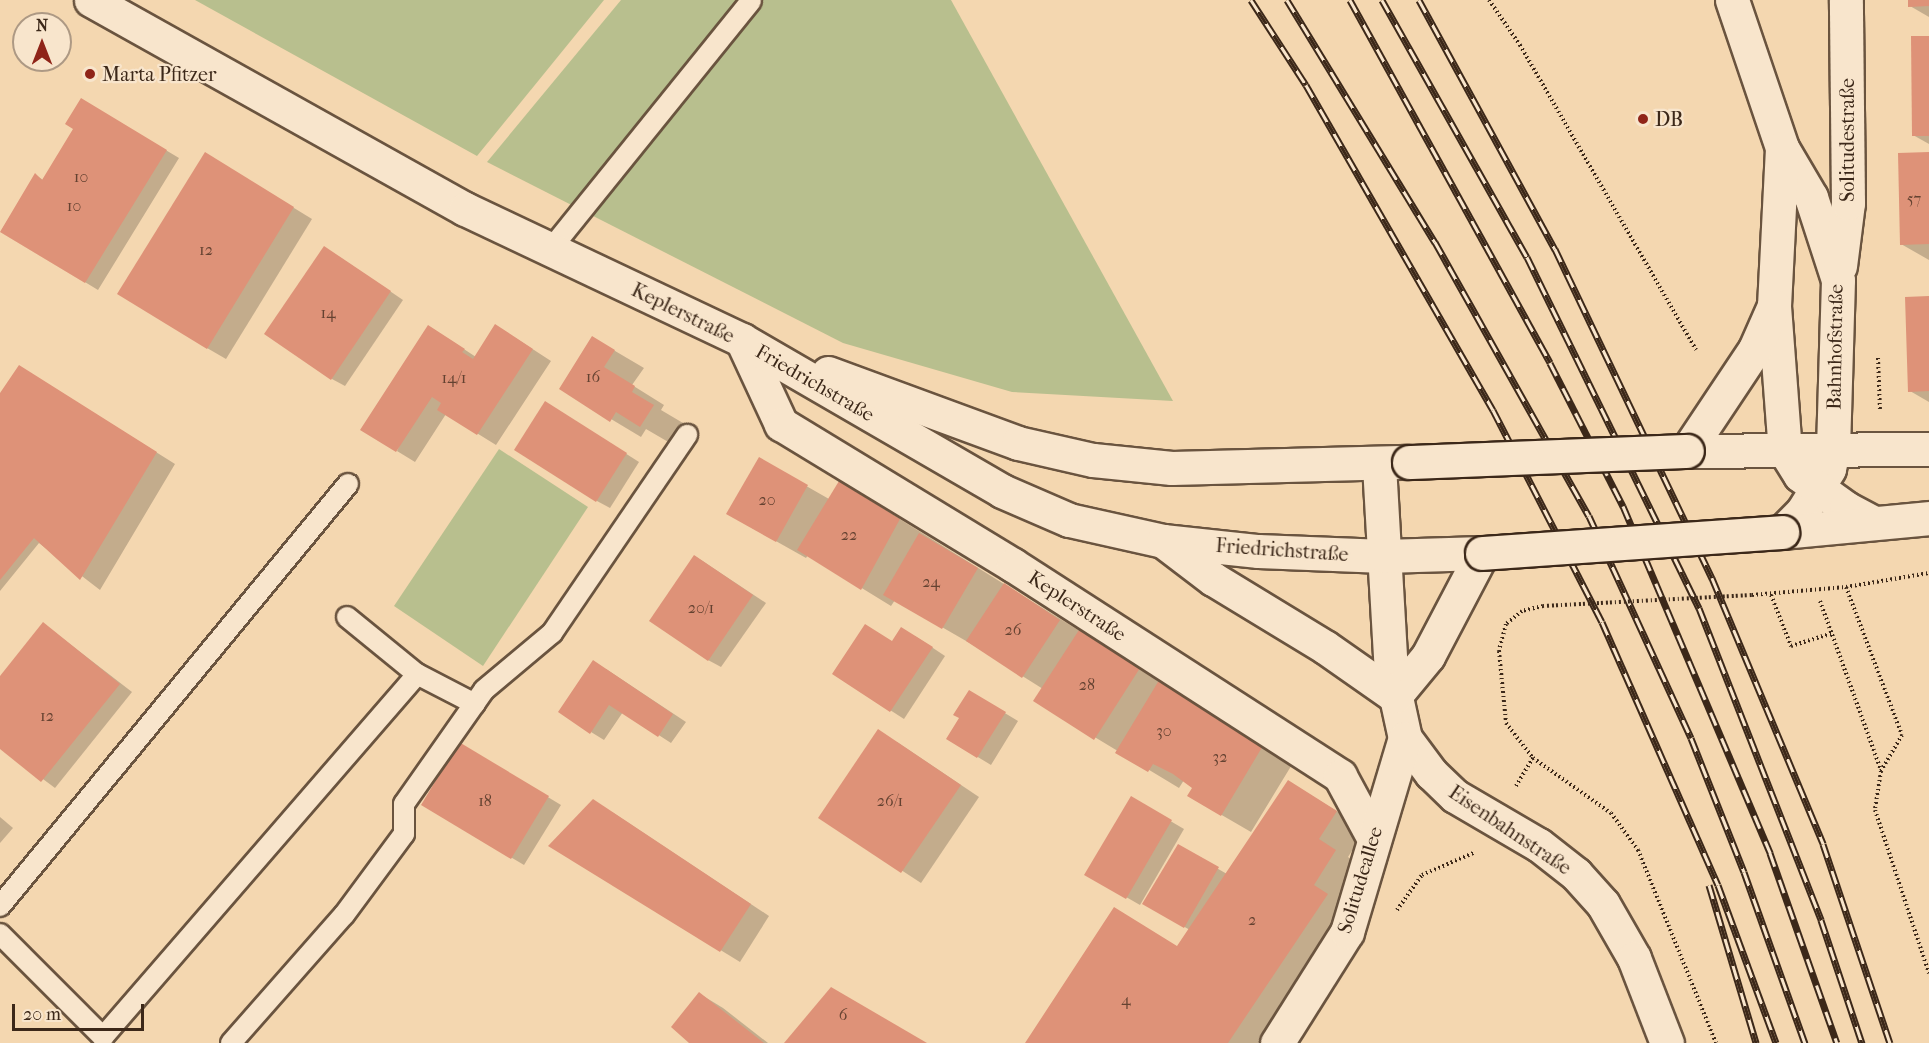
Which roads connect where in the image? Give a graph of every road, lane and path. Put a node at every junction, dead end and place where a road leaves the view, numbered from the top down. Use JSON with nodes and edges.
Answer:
{"nodes":[{"id":1,"x":91,"y":0,"type":"edge"},
{"id":2,"x":1489,"y":0,"type":"edge"},
{"id":3,"x":1732,"y":0,"type":"edge"},
{"id":4,"x":1846,"y":0,"type":"edge"},
{"id":5,"x":750,"y":1,"type":"edge"},
{"id":6,"x":1782,"y":148,"type":"junction"},
{"id":7,"x":550,"y":250,"type":"junction"},
{"id":8,"x":1838,"y":280,"type":"junction"},
{"id":9,"x":1774,"y":306,"type":"junction"},
{"id":10,"x":742,"y":340,"type":"junction"},
{"id":11,"x":1696,"y":350,"type":"dead end"},
{"id":12,"x":687,"y":435,"type":"dead end"},
{"id":13,"x":1929,"y":450,"type":"edge"},
{"id":14,"x":1833,"y":451,"type":"junction"},
{"id":15,"x":1687,"y":452,"type":"junction"},
{"id":16,"x":1785,"y":452,"type":"junction"},
{"id":17,"x":1394,"y":464,"type":"junction"},
{"id":18,"x":348,"y":484,"type":"dead end"},
{"id":19,"x":1818,"y":489,"type":"junction"},
{"id":20,"x":1929,"y":518,"type":"edge"},
{"id":21,"x":1874,"y":523,"type":"junction"},
{"id":22,"x":1782,"y":532,"type":"junction"},
{"id":23,"x":1163,"y":541,"type":"junction"},
{"id":24,"x":1482,"y":553,"type":"junction"},
{"id":25,"x":1384,"y":556,"type":"junction"},
{"id":26,"x":1929,"y":573,"type":"edge"},
{"id":27,"x":1846,"y":587,"type":"junction"},
{"id":28,"x":1771,"y":595,"type":"junction"},
{"id":29,"x":1820,"y":601,"type":"dead end"},
{"id":30,"x":347,"y":617,"type":"dead end"},
{"id":31,"x":1833,"y":633,"type":"junction"},
{"id":32,"x":417,"y":674,"type":"junction"},
{"id":33,"x":1395,"y":696,"type":"junction"},
{"id":34,"x":475,"y":704,"type":"junction"},
{"id":35,"x":1405,"y":738,"type":"junction"},
{"id":36,"x":1881,"y":771,"type":"junction"},
{"id":37,"x":1495,"y":820,"type":"junction"},
{"id":38,"x":1372,"y":837,"type":"junction"},
{"id":39,"x":0,"y":906,"type":"edge"},
{"id":40,"x":1347,"y":932,"type":"junction"},
{"id":41,"x":0,"y":934,"type":"edge"},
{"id":42,"x":1929,"y":973,"type":"edge"},
{"id":43,"x":231,"y":1043,"type":"edge"},
{"id":44,"x":1277,"y":1043,"type":"edge"},
{"id":45,"x":1667,"y":1043,"type":"edge"}],
"edges":[{"from":1,"to":7,"type":"main road","name":"Keplerstraße"},
{"from":2,"to":11,"type":"path"},
{"from":3,"to":6,"type":"main road","name":"Bahnhofstraße"},
{"from":4,"to":8,"type":"main road","name":"Solitudestraße"},
{"from":5,"to":7,"type":"lane"},
{"from":6,"to":8,"type":"main road","name":"Bahnhofstraße"},
{"from":6,"to":9,"type":"main road","name":"Bahnhofstraße"},
{"from":7,"to":10,"type":"main road","name":"Keplerstraße"},
{"from":8,"to":14,"type":"main road","name":"Bahnhofstraße"},
{"from":9,"to":15,"type":"main road","name":"Bahnhofstraße"},
{"from":9,"to":16,"type":"main road","name":"Bahnhofstraße"},
{"from":10,"to":17,"type":"main road","name":"Friedrichstraße"},
{"from":10,"to":23,"type":"main road","name":"Friedrichstraße"},
{"from":10,"to":38,"type":"main road","name":"Keplerstraße"},
{"from":12,"to":34,"type":"lane"},
{"from":13,"to":14,"type":"main road","name":"Friedrichstraße"},
{"from":14,"to":16,"type":"main road","name":"Friedrichstraße"},
{"from":14,"to":19,"type":"main road"},
{"from":15,"to":16,"type":"main road","name":"Friedrichstraße"},
{"from":15,"to":17,"type":"main road","name":"Friedrichstraße","bridge":true},
{"from":16,"to":19,"type":"main road"},
{"from":17,"to":25,"type":"main road","name":"Eisenbahnstraße"},
{"from":18,"to":39,"type":"lane"},
{"from":19,"to":21,"type":"main road"},
{"from":19,"to":22,"type":"main road"},
{"from":20,"to":21,"type":"main road","name":"Friedrichstraße"},
{"from":21,"to":22,"type":"main road","name":"Friedrichstraße"},
{"from":22,"to":24,"type":"main road","name":"Friedrichstraße","bridge":true},
{"from":23,"to":25,"type":"main road","name":"Friedrichstraße"},
{"from":23,"to":33,"type":"main road"},
{"from":24,"to":25,"type":"main road","name":"Friedrichstraße"},
{"from":24,"to":33,"type":"main road"},
{"from":25,"to":33,"type":"main road","name":"Eisenbahnstraße"},
{"from":26,"to":27,"type":"path"},
{"from":27,"to":28,"type":"path"},
{"from":27,"to":36,"type":"path"},
{"from":28,"to":31,"type":"path"},
{"from":28,"to":37,"type":"path","bridge":true},
{"from":29,"to":31,"type":"path"},
{"from":30,"to":32,"type":"lane"},
{"from":31,"to":36,"type":"path"},
{"from":32,"to":34,"type":"lane"},
{"from":32,"to":41,"type":"lane"},
{"from":33,"to":35,"type":"main road","name":"Eisenbahnstraße"},
{"from":34,"to":43,"type":"lane"},
{"from":35,"to":37,"type":"main road","name":"Eisenbahnstraße"},
{"from":35,"to":38,"type":"main road","name":"Solitudeallee"},
{"from":36,"to":42,"type":"path"},
{"from":37,"to":40,"type":"path"},
{"from":37,"to":45,"type":"main road","name":"Eisenbahnstraße"},
{"from":38,"to":40,"type":"main road","name":"Solitudeallee"},
{"from":40,"to":44,"type":"main road","name":"Solitudeallee"}]}
